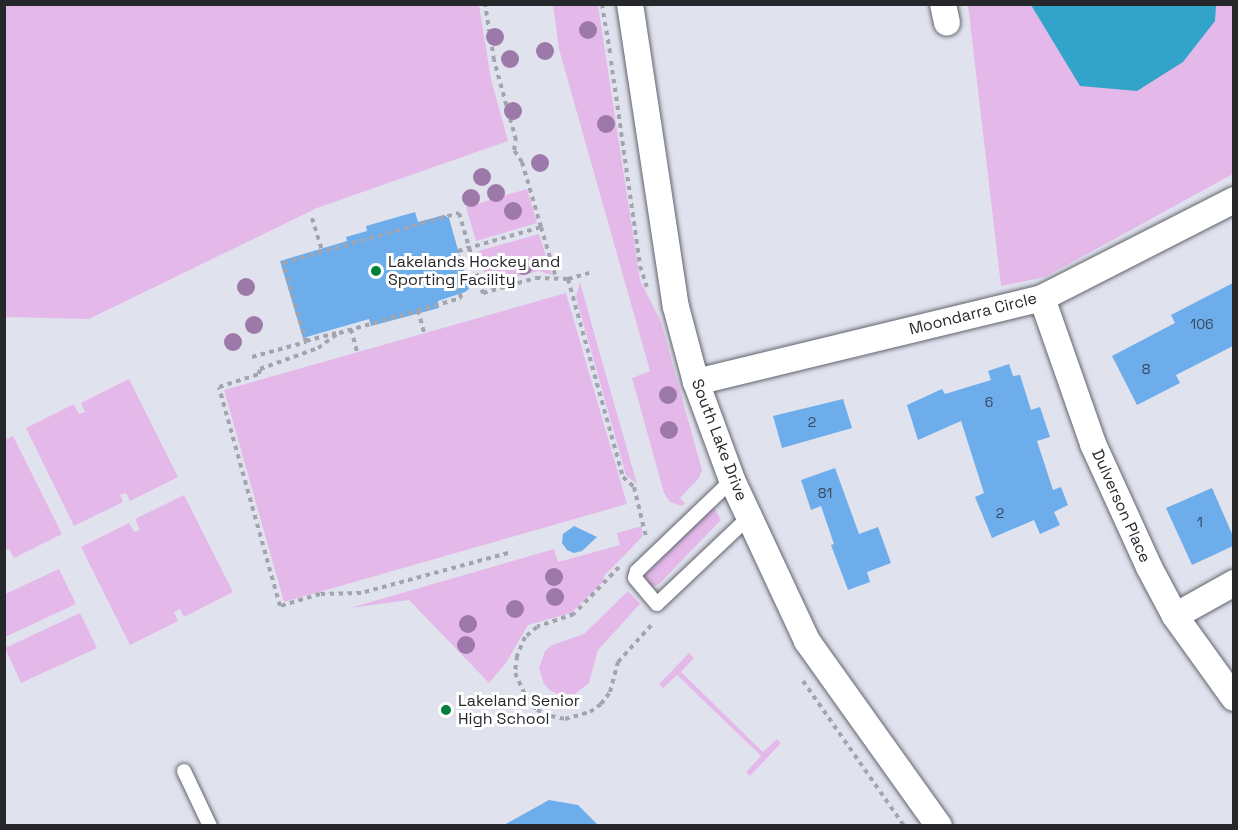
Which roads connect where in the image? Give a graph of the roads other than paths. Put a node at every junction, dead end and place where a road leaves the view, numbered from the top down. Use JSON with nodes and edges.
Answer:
{"nodes":[{"id":1,"x":630,"y":4,"type":"edge"},
{"id":2,"x":1233,"y":200,"type":"edge"},
{"id":3,"x":1042,"y":298,"type":"junction"},
{"id":4,"x":696,"y":382,"type":"junction"},
{"id":5,"x":732,"y":480,"type":"junction"},
{"id":6,"x":749,"y":517,"type":"junction"},
{"id":7,"x":1233,"y":583,"type":"edge"},
{"id":8,"x":1175,"y":616,"type":"junction"},
{"id":9,"x":1233,"y":698,"type":"edge"},
{"id":10,"x":184,"y":771,"type":"dead end"},
{"id":11,"x":210,"y":825,"type":"edge"},
{"id":12,"x":939,"y":825,"type":"edge"}],
"edges":[{"from":1,"to":4,"type":"street","name":"South Lake Drive"},
{"from":2,"to":3,"type":"street","name":"Moondarra Circle"},
{"from":3,"to":4,"type":"street","name":"Moondarra Circle"},
{"from":3,"to":8,"type":"street","name":"Dulverson Place"},
{"from":4,"to":5,"type":"street","name":"South Lake Drive"},
{"from":5,"to":6,"type":"street","name":"South Lake Drive"},
{"from":5,"to":6,"type":"lane"},
{"from":6,"to":12,"type":"street","name":"South Lake Drive"},
{"from":7,"to":8,"type":"street"},
{"from":8,"to":9,"type":"street","name":"Dulverson Place"},
{"from":10,"to":11,"type":"lane"}]}
